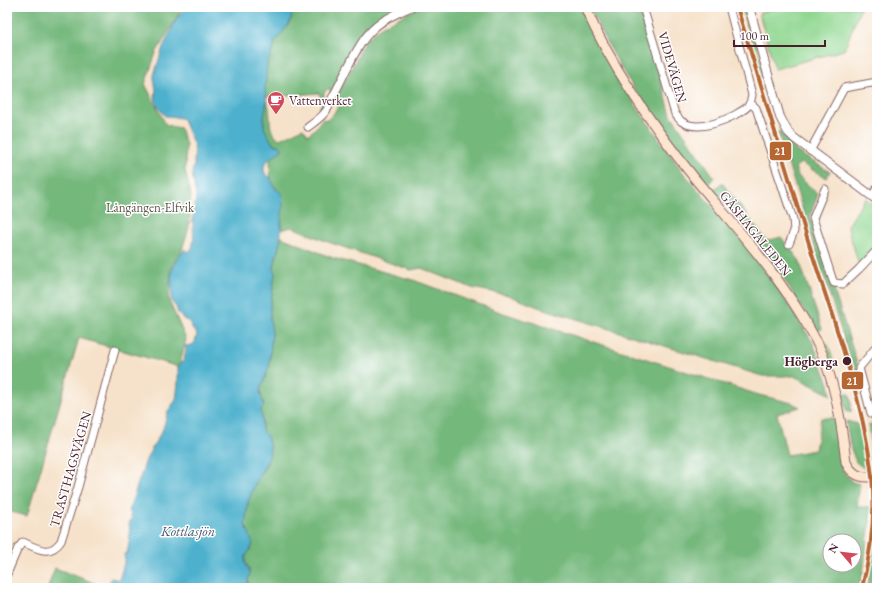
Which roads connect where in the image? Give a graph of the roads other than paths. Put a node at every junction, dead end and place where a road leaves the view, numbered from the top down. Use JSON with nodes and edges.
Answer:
{"nodes":[{"id":1,"x":411,"y":7,"type":"edge"},
{"id":2,"x":585,"y":7,"type":"edge"},
{"id":3,"x":644,"y":7,"type":"edge"},
{"id":4,"x":729,"y":7,"type":"edge"},
{"id":5,"x":750,"y":7,"type":"edge"},
{"id":6,"x":877,"y":82,"type":"edge"},
{"id":7,"x":750,"y":103,"type":"junction"},
{"id":8,"x":308,"y":128,"type":"dead end"},
{"id":9,"x":810,"y":151,"type":"junction"},
{"id":10,"x":877,"y":188,"type":"edge"},
{"id":11,"x":826,"y":190,"type":"dead end"},
{"id":12,"x":874,"y":198,"type":"edge"},
{"id":13,"x":789,"y":244,"type":"dead end"},
{"id":14,"x":877,"y":250,"type":"edge"},
{"id":15,"x":877,"y":346,"type":"edge"},
{"id":16,"x":115,"y":350,"type":"dead end"},
{"id":17,"x":874,"y":414,"type":"edge"},
{"id":18,"x":877,"y":476,"type":"edge"},
{"id":19,"x":7,"y":574,"type":"edge"}],
"edges":[{"from":1,"to":8,"type":"street"},
{"from":2,"to":18,"type":"main road","name":"GÅSHAGALEDEN"},
{"from":3,"to":7,"type":"street","name":"VIDEVÄGEN"},
{"from":4,"to":7,"type":"street"},
{"from":5,"to":9,"type":"street"},
{"from":6,"to":9,"type":"street"},
{"from":7,"to":13,"type":"street"},
{"from":9,"to":12,"type":"street"},
{"from":10,"to":12,"type":"street"},
{"from":11,"to":14,"type":"street"},
{"from":15,"to":17,"type":"street"},
{"from":16,"to":19,"type":"street","name":"TRASTHAGSVÄGEN"}]}
